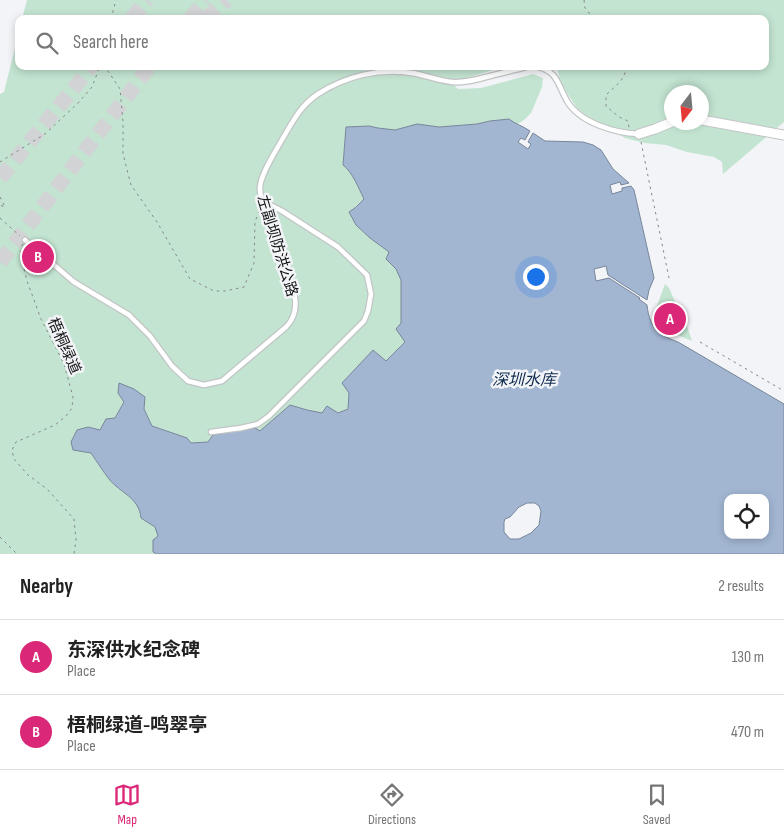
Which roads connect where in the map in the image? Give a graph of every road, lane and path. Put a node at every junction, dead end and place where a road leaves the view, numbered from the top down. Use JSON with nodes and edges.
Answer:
{"nodes":[{"id":1,"x":116,"y":0,"type":"edge"},
{"id":2,"x":584,"y":0,"type":"edge"},
{"id":3,"x":112,"y":15,"type":"edge"},
{"id":4,"x":591,"y":15,"type":"edge"},
{"id":5,"x":99,"y":70,"type":"edge"},
{"id":6,"x":107,"y":70,"type":"edge"},
{"id":7,"x":514,"y":70,"type":"edge"},
{"id":8,"x":548,"y":70,"type":"edge"},
{"id":9,"x":626,"y":70,"type":"edge"},
{"id":10,"x":709,"y":121,"type":"edge"},
{"id":11,"x":664,"y":126,"type":"edge"},
{"id":12,"x":634,"y":134,"type":"junction"},
{"id":13,"x":784,"y":135,"type":"edge"},
{"id":14,"x":0,"y":162,"type":"edge"},
{"id":15,"x":0,"y":197,"type":"edge"},
{"id":16,"x":262,"y":201,"type":"junction"},
{"id":17,"x":0,"y":204,"type":"edge"},
{"id":18,"x":0,"y":218,"type":"edge"},
{"id":19,"x":25,"y":240,"type":"junction"},
{"id":20,"x":669,"y":278,"type":"dead end"},
{"id":21,"x":700,"y":342,"type":"dead end"},
{"id":22,"x":784,"y":391,"type":"edge"},
{"id":23,"x":211,"y":432,"type":"dead end"},
{"id":24,"x":0,"y":537,"type":"edge"},
{"id":25,"x":17,"y":554,"type":"edge"},
{"id":26,"x":74,"y":554,"type":"edge"}],
"edges":[{"from":1,"to":3,"type":"path"},
{"from":2,"to":4,"type":"path"},
{"from":5,"to":14,"type":"path"},
{"from":6,"to":16,"type":"path"},
{"from":7,"to":16,"type":"lane","name":"左副坝防洪公路"},
{"from":8,"to":12,"type":"lane"},
{"from":9,"to":12,"type":"path"},
{"from":10,"to":13,"type":"street"},
{"from":11,"to":12,"type":"street"},
{"from":12,"to":20,"type":"path"},
{"from":15,"to":17,"type":"path"},
{"from":16,"to":19,"type":"lane","name":"左副坝防洪公路"},
{"from":16,"to":23,"type":"lane"},
{"from":18,"to":19,"type":"path"},
{"from":19,"to":26,"type":"path","name":"梧桐绿道"},
{"from":21,"to":22,"type":"path"},
{"from":24,"to":25,"type":"path"}]}
